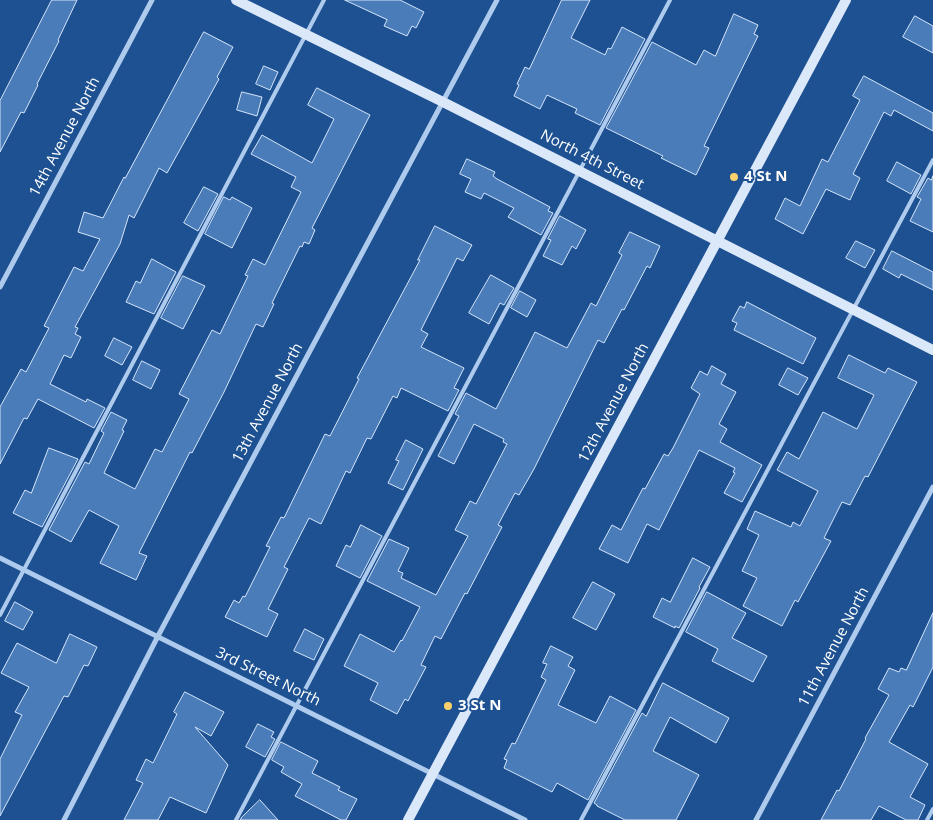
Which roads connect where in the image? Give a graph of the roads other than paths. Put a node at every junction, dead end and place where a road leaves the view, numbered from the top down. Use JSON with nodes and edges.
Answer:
{"nodes":[{"id":1,"x":152,"y":0,"type":"edge"},
{"id":2,"x":236,"y":0,"type":"edge"},
{"id":3,"x":324,"y":0,"type":"edge"},
{"id":4,"x":497,"y":0,"type":"edge"},
{"id":5,"x":670,"y":0,"type":"edge"},
{"id":6,"x":846,"y":0,"type":"edge"},
{"id":7,"x":306,"y":35,"type":"junction"},
{"id":8,"x":443,"y":102,"type":"junction"},
{"id":9,"x":933,"y":160,"type":"edge"},
{"id":10,"x":580,"y":171,"type":"junction"},
{"id":11,"x":717,"y":241,"type":"junction"},
{"id":12,"x":0,"y":287,"type":"edge"},
{"id":13,"x":853,"y":310,"type":"junction"},
{"id":14,"x":933,"y":350,"type":"edge"},
{"id":15,"x":933,"y":486,"type":"edge"},
{"id":16,"x":0,"y":558,"type":"edge"},
{"id":17,"x":24,"y":570,"type":"junction"},
{"id":18,"x":0,"y":615,"type":"edge"},
{"id":19,"x":158,"y":636,"type":"junction"},
{"id":20,"x":297,"y":705,"type":"junction"},
{"id":21,"x":433,"y":774,"type":"junction"},
{"id":22,"x":933,"y":809,"type":"edge"},
{"id":23,"x":64,"y":820,"type":"edge"},
{"id":24,"x":236,"y":820,"type":"edge"},
{"id":25,"x":408,"y":820,"type":"edge"},
{"id":26,"x":525,"y":820,"type":"edge"},
{"id":27,"x":581,"y":820,"type":"edge"},
{"id":28,"x":756,"y":820,"type":"edge"},
{"id":29,"x":927,"y":820,"type":"edge"}],
"edges":[{"from":1,"to":12,"type":"street","name":"14th Avenue North"},
{"from":2,"to":7,"type":"street","name":"North 4th Street"},
{"from":3,"to":7,"type":"lane"},
{"from":4,"to":8,"type":"street","name":"13th Avenue North"},
{"from":5,"to":10,"type":"lane"},
{"from":6,"to":11,"type":"street","name":"12th Avenue North"},
{"from":7,"to":8,"type":"street","name":"North 4th Street"},
{"from":7,"to":17,"type":"lane"},
{"from":8,"to":10,"type":"street","name":"North 4th Street"},
{"from":8,"to":19,"type":"street","name":"13th Avenue North"},
{"from":9,"to":13,"type":"lane"},
{"from":10,"to":11,"type":"street","name":"North 4th Street"},
{"from":10,"to":20,"type":"lane"},
{"from":11,"to":13,"type":"street","name":"North 4th Street"},
{"from":11,"to":21,"type":"street","name":"12th Avenue North"},
{"from":13,"to":14,"type":"street","name":"North 4th Street"},
{"from":13,"to":27,"type":"lane"},
{"from":15,"to":28,"type":"street","name":"11th Avenue North"},
{"from":16,"to":17,"type":"street","name":"3rd Street North"},
{"from":17,"to":18,"type":"lane"},
{"from":17,"to":19,"type":"street","name":"3rd Street North"},
{"from":19,"to":20,"type":"street","name":"3rd Street North"},
{"from":19,"to":23,"type":"street","name":"13th Avenue North"},
{"from":20,"to":21,"type":"street","name":"3rd Street North"},
{"from":20,"to":24,"type":"lane"},
{"from":21,"to":25,"type":"street","name":"12th Avenue North"},
{"from":21,"to":26,"type":"street","name":"3rd Street North"},
{"from":22,"to":29,"type":"lane"}]}
